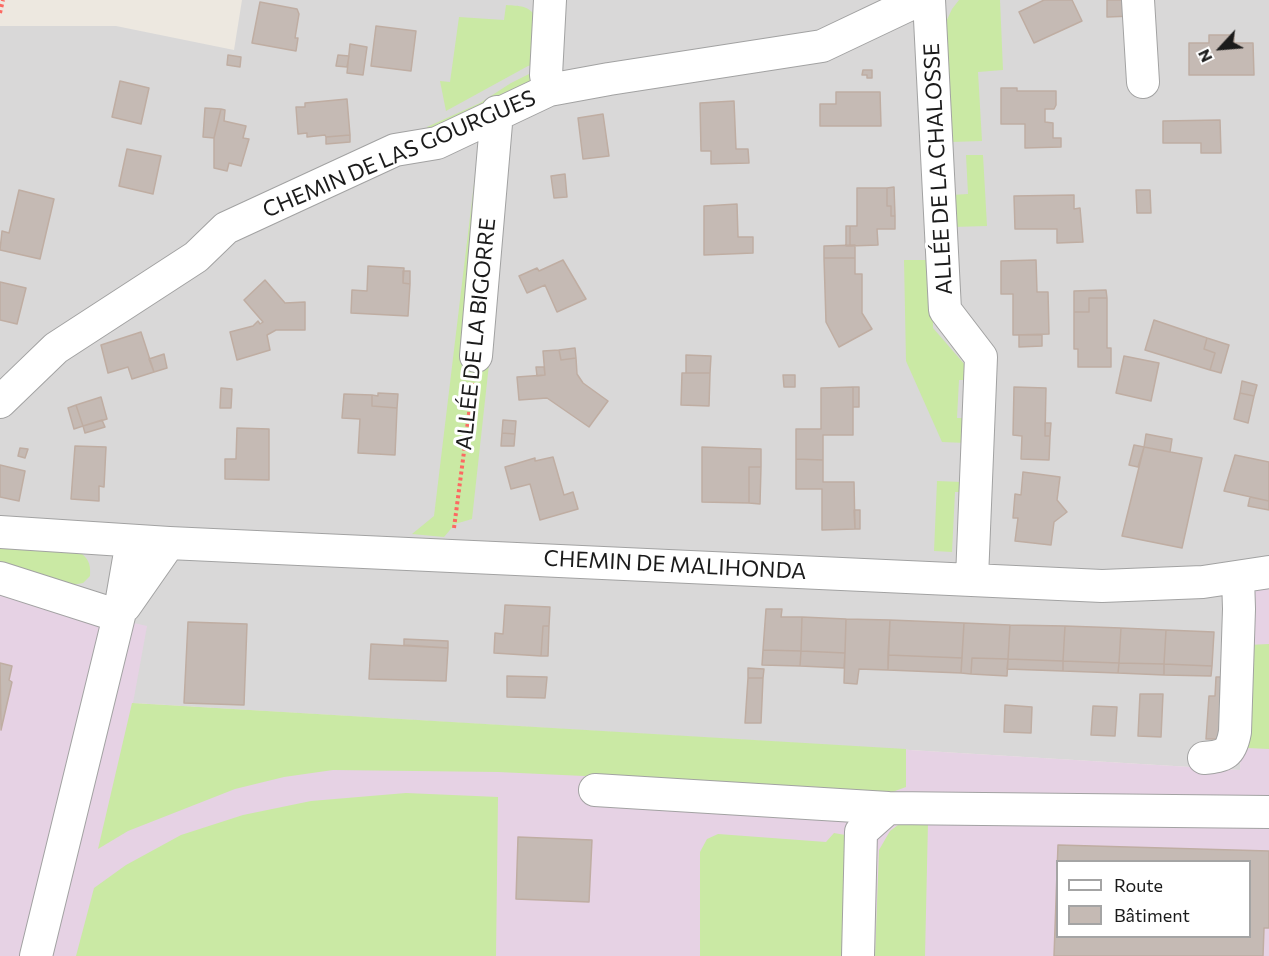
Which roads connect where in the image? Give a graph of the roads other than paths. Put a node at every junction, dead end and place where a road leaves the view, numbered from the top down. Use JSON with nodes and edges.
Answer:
{"nodes":[{"id":1,"x":550,"y":0,"type":"edge"},
{"id":2,"x":919,"y":0,"type":"edge"},
{"id":3,"x":929,"y":0,"type":"edge"},
{"id":4,"x":1138,"y":0,"type":"edge"},
{"id":5,"x":1143,"y":82,"type":"dead end"},
{"id":6,"x":549,"y":90,"type":"junction"},
{"id":7,"x":497,"y":112,"type":"junction"},
{"id":8,"x":476,"y":356,"type":"road end"},
{"id":9,"x":0,"y":402,"type":"edge"},
{"id":10,"x":0,"y":532,"type":"edge"},
{"id":11,"x":132,"y":541,"type":"junction"},
{"id":12,"x":169,"y":543,"type":"junction"},
{"id":13,"x":1269,"y":572,"type":"edge"},
{"id":14,"x":1238,"y":577,"type":"junction"},
{"id":15,"x":0,"y":578,"type":"edge"},
{"id":16,"x":972,"y":578,"type":"junction"},
{"id":17,"x":119,"y":616,"type":"junction"},
{"id":18,"x":1204,"y":758,"type":"dead end"},
{"id":19,"x":595,"y":790,"type":"dead end"},
{"id":20,"x":888,"y":808,"type":"junction"},
{"id":21,"x":1269,"y":813,"type":"edge"},
{"id":22,"x":36,"y":956,"type":"edge"},
{"id":23,"x":858,"y":956,"type":"edge"}],
"edges":[{"from":1,"to":6,"type":"street"},
{"from":2,"to":6,"type":"street","name":"CHEMIN DE LAS GOURGUES"},
{"from":3,"to":16,"type":"street","name":"ALLÉE DE LA CHALOSSE"},
{"from":4,"to":5,"type":"street"},
{"from":6,"to":7,"type":"street","name":"CHEMIN DE LAS GOURGUES"},
{"from":7,"to":8,"type":"street","name":"ALLÉE DE LA BIGORRE"},
{"from":7,"to":9,"type":"street","name":"CHEMIN DE LAS GOURGUES"},
{"from":10,"to":11,"type":"street","name":"CHEMIN DE MALIHONDA"},
{"from":11,"to":12,"type":"street","name":"CHEMIN DE MALIHONDA"},
{"from":11,"to":17,"type":"street"},
{"from":12,"to":16,"type":"street","name":"CHEMIN DE MALIHONDA"},
{"from":12,"to":17,"type":"street"},
{"from":13,"to":14,"type":"street","name":"CHEMIN DE MALIHONDA"},
{"from":14,"to":16,"type":"street","name":"CHEMIN DE MALIHONDA"},
{"from":14,"to":18,"type":"street"},
{"from":15,"to":17,"type":"street"},
{"from":17,"to":22,"type":"street"},
{"from":19,"to":20,"type":"street"},
{"from":20,"to":21,"type":"street"},
{"from":20,"to":23,"type":"street"}]}
